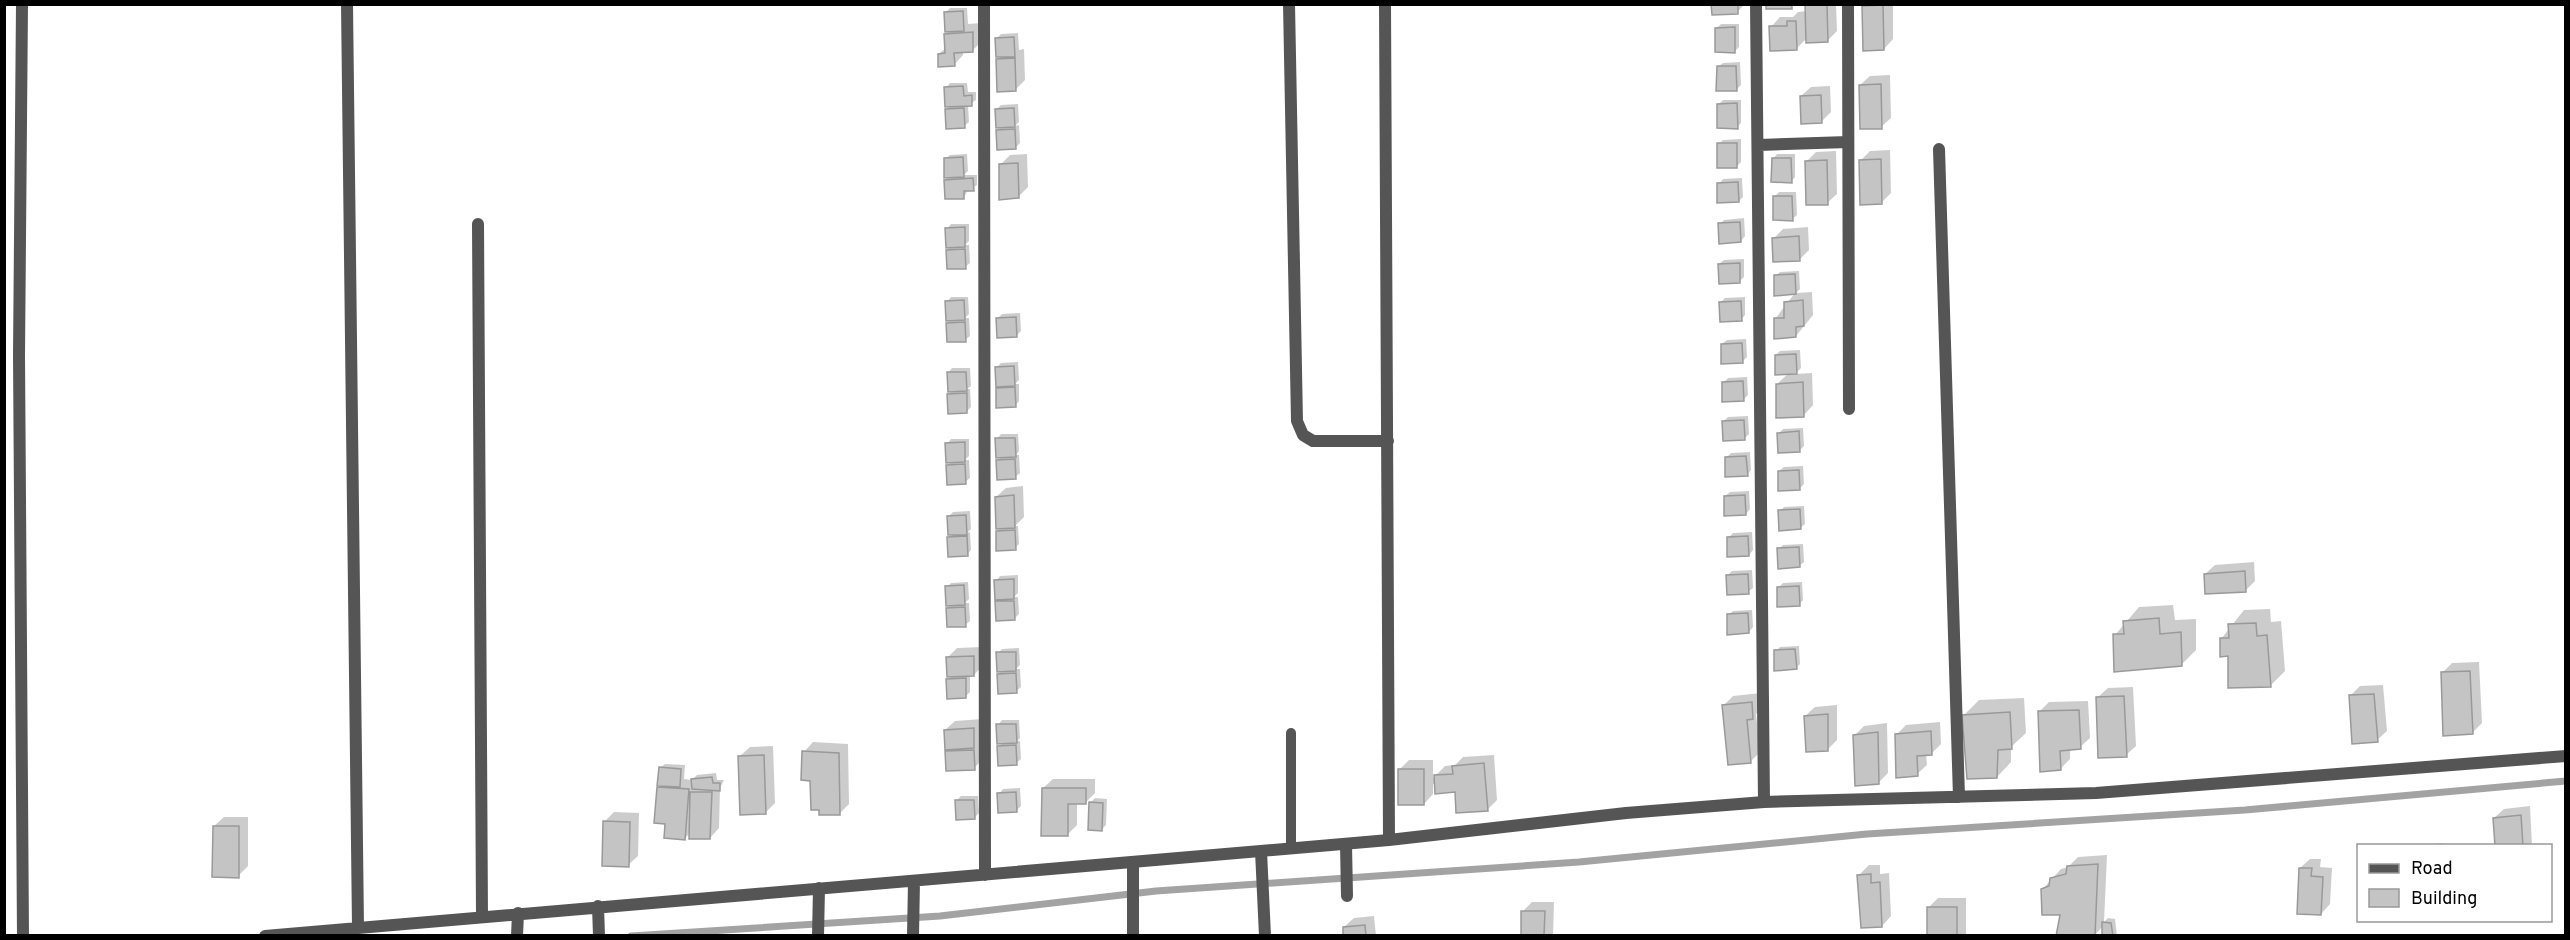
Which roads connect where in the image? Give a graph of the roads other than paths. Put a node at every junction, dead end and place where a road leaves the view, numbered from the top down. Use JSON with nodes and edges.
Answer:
{"nodes":[{"id":1,"x":22,"y":4,"type":"edge"},
{"id":2,"x":347,"y":4,"type":"edge"},
{"id":3,"x":984,"y":4,"type":"edge"},
{"id":4,"x":1289,"y":4,"type":"edge"},
{"id":5,"x":1385,"y":4,"type":"edge"},
{"id":6,"x":1756,"y":4,"type":"edge"},
{"id":7,"x":1848,"y":4,"type":"edge"},
{"id":8,"x":1848,"y":142,"type":"junction"},
{"id":9,"x":1759,"y":146,"type":"junction"},
{"id":10,"x":1939,"y":149,"type":"dead end"},
{"id":11,"x":478,"y":224,"type":"dead end"},
{"id":12,"x":1849,"y":409,"type":"dead end"},
{"id":13,"x":1388,"y":441,"type":"junction"},
{"id":14,"x":1291,"y":733,"type":"dead end"},
{"id":15,"x":2565,"y":756,"type":"edge"},
{"id":16,"x":1959,"y":797,"type":"junction"},
{"id":17,"x":1764,"y":802,"type":"junction"},
{"id":18,"x":1389,"y":840,"type":"junction"},
{"id":19,"x":1346,"y":844,"type":"junction"},
{"id":20,"x":1291,"y":848,"type":"junction"},
{"id":21,"x":1261,"y":851,"type":"junction"},
{"id":22,"x":1133,"y":862,"type":"junction"},
{"id":23,"x":985,"y":874,"type":"junction"},
{"id":24,"x":914,"y":881,"type":"junction"},
{"id":25,"x":819,"y":888,"type":"junction"},
{"id":26,"x":1347,"y":894,"type":"dead end"},
{"id":27,"x":598,"y":913,"type":"junction"},
{"id":28,"x":482,"y":916,"type":"junction"},
{"id":29,"x":517,"y":924,"type":"edge"},
{"id":30,"x":357,"y":927,"type":"junction"},
{"id":31,"x":913,"y":934,"type":"edge"},
{"id":32,"x":23,"y":936,"type":"edge"},
{"id":33,"x":265,"y":936,"type":"edge"},
{"id":34,"x":599,"y":936,"type":"edge"},
{"id":35,"x":818,"y":936,"type":"edge"},
{"id":36,"x":1134,"y":936,"type":"edge"},
{"id":37,"x":1265,"y":936,"type":"edge"}],
"edges":[{"from":1,"to":32,"type":"street"},
{"from":2,"to":30,"type":"street"},
{"from":3,"to":23,"type":"street"},
{"from":4,"to":13,"type":"street"},
{"from":5,"to":13,"type":"street"},
{"from":6,"to":9,"type":"street"},
{"from":7,"to":8,"type":"street"},
{"from":8,"to":9,"type":"street"},
{"from":8,"to":12,"type":"street"},
{"from":9,"to":17,"type":"street"},
{"from":10,"to":16,"type":"street"},
{"from":11,"to":28,"type":"street"},
{"from":13,"to":18,"type":"street"},
{"from":14,"to":20,"type":"lane"},
{"from":15,"to":16,"type":"street"},
{"from":16,"to":17,"type":"street"},
{"from":17,"to":18,"type":"street"},
{"from":18,"to":19,"type":"street"},
{"from":19,"to":20,"type":"street"},
{"from":19,"to":26,"type":"street"},
{"from":20,"to":21,"type":"street"},
{"from":21,"to":22,"type":"street"},
{"from":21,"to":37,"type":"street"},
{"from":22,"to":23,"type":"street"},
{"from":22,"to":36,"type":"street"},
{"from":23,"to":24,"type":"street"},
{"from":24,"to":25,"type":"street"},
{"from":24,"to":31,"type":"street"},
{"from":25,"to":27,"type":"street"},
{"from":25,"to":35,"type":"street"},
{"from":27,"to":29,"type":"street"},
{"from":27,"to":34,"type":"street"},
{"from":28,"to":29,"type":"street"},
{"from":28,"to":30,"type":"street"},
{"from":30,"to":33,"type":"street"}]}
